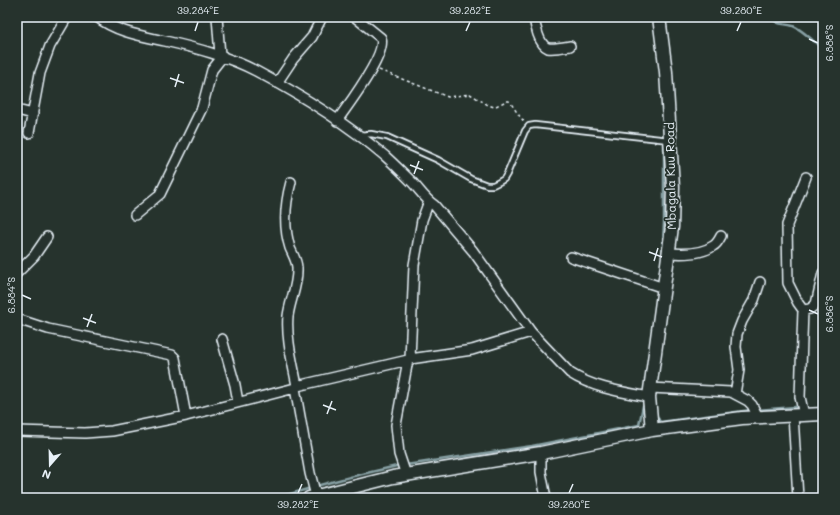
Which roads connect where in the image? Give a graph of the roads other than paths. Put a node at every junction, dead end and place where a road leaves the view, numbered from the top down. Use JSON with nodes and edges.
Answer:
{"nodes":[{"id":1,"x":67,"y":17,"type":"edge"},
{"id":2,"x":217,"y":17,"type":"edge"},
{"id":3,"x":322,"y":17,"type":"edge"},
{"id":4,"x":355,"y":17,"type":"edge"},
{"id":5,"x":534,"y":17,"type":"edge"},
{"id":6,"x":659,"y":17,"type":"edge"},
{"id":7,"x":100,"y":23,"type":"edge"},
{"id":8,"x":570,"y":46,"type":"dead end"},
{"id":9,"x":221,"y":55,"type":"junction"},
{"id":10,"x":277,"y":83,"type":"junction"},
{"id":11,"x":17,"y":110,"type":"edge"},
{"id":12,"x":33,"y":114,"type":"junction"},
{"id":13,"x":336,"y":121,"type":"junction"},
{"id":14,"x":29,"y":133,"type":"dead end"},
{"id":15,"x":358,"y":135,"type":"junction"},
{"id":16,"x":671,"y":140,"type":"junction"},
{"id":17,"x":806,"y":177,"type":"dead end"},
{"id":18,"x":291,"y":182,"type":"dead end"},
{"id":19,"x":429,"y":201,"type":"junction"},
{"id":20,"x":135,"y":215,"type":"dead end"},
{"id":21,"x":721,"y":236,"type":"dead end"},
{"id":22,"x":47,"y":237,"type":"dead end"},
{"id":23,"x":669,"y":253,"type":"junction"},
{"id":24,"x":571,"y":257,"type":"dead end"},
{"id":25,"x":17,"y":273,"type":"edge"},
{"id":26,"x":823,"y":273,"type":"edge"},
{"id":27,"x":760,"y":282,"type":"dead end"},
{"id":28,"x":664,"y":288,"type":"junction"},
{"id":29,"x":803,"y":310,"type":"junction"},
{"id":30,"x":17,"y":319,"type":"edge"},
{"id":31,"x":531,"y":332,"type":"junction"},
{"id":32,"x":222,"y":340,"type":"dead end"},
{"id":33,"x":409,"y":359,"type":"junction"},
{"id":34,"x":296,"y":387,"type":"junction"},
{"id":35,"x":649,"y":393,"type":"junction"},
{"id":36,"x":735,"y":394,"type":"junction"},
{"id":37,"x":238,"y":402,"type":"junction"},
{"id":38,"x":823,"y":414,"type":"edge"},
{"id":39,"x":798,"y":415,"type":"junction"},
{"id":40,"x":186,"y":416,"type":"junction"},
{"id":41,"x":758,"y":417,"type":"junction"},
{"id":42,"x":652,"y":430,"type":"junction"},
{"id":43,"x":17,"y":431,"type":"edge"},
{"id":44,"x":541,"y":453,"type":"junction"},
{"id":45,"x":406,"y":475,"type":"junction"},
{"id":46,"x":312,"y":497,"type":"edge"},
{"id":47,"x":546,"y":498,"type":"edge"},
{"id":48,"x":798,"y":498,"type":"edge"}],
"edges":[{"from":1,"to":12,"type":"street"},
{"from":2,"to":9,"type":"street"},
{"from":3,"to":10,"type":"street"},
{"from":4,"to":13,"type":"street"},
{"from":5,"to":8,"type":"street"},
{"from":6,"to":16,"type":"street","name":"Mbagala Kuu Road"},
{"from":7,"to":9,"type":"street"},
{"from":9,"to":10,"type":"street"},
{"from":9,"to":20,"type":"street"},
{"from":10,"to":13,"type":"street"},
{"from":11,"to":12,"type":"street"},
{"from":12,"to":14,"type":"street"},
{"from":13,"to":15,"type":"street"},
{"from":15,"to":16,"type":"lane"},
{"from":15,"to":19,"type":"street"},
{"from":16,"to":23,"type":"street","name":"Mbagala Kuu Road"},
{"from":17,"to":29,"type":"street"},
{"from":18,"to":34,"type":"street"},
{"from":19,"to":31,"type":"street"},
{"from":19,"to":33,"type":"street"},
{"from":21,"to":23,"type":"street"},
{"from":22,"to":25,"type":"street"},
{"from":23,"to":28,"type":"street","name":"Mbagala Kuu Road"},
{"from":24,"to":28,"type":"street"},
{"from":26,"to":29,"type":"street"},
{"from":27,"to":36,"type":"street"},
{"from":28,"to":35,"type":"street","name":"Mbagala Kuu Road"},
{"from":29,"to":39,"type":"street"},
{"from":30,"to":40,"type":"street"},
{"from":31,"to":33,"type":"street"},
{"from":31,"to":35,"type":"street"},
{"from":32,"to":37,"type":"street"},
{"from":33,"to":34,"type":"street"},
{"from":33,"to":45,"type":"street"},
{"from":34,"to":37,"type":"street"},
{"from":34,"to":46,"type":"street"},
{"from":35,"to":36,"type":"street"},
{"from":35,"to":42,"type":"street","name":"Mbagala Kuu Road"},
{"from":36,"to":41,"type":"street"},
{"from":37,"to":40,"type":"street"},
{"from":38,"to":39,"type":"street"},
{"from":39,"to":41,"type":"street"},
{"from":39,"to":48,"type":"street"},
{"from":40,"to":43,"type":"street"},
{"from":41,"to":42,"type":"street"},
{"from":42,"to":44,"type":"street"},
{"from":44,"to":45,"type":"street"},
{"from":44,"to":47,"type":"street"},
{"from":45,"to":46,"type":"street"}]}
